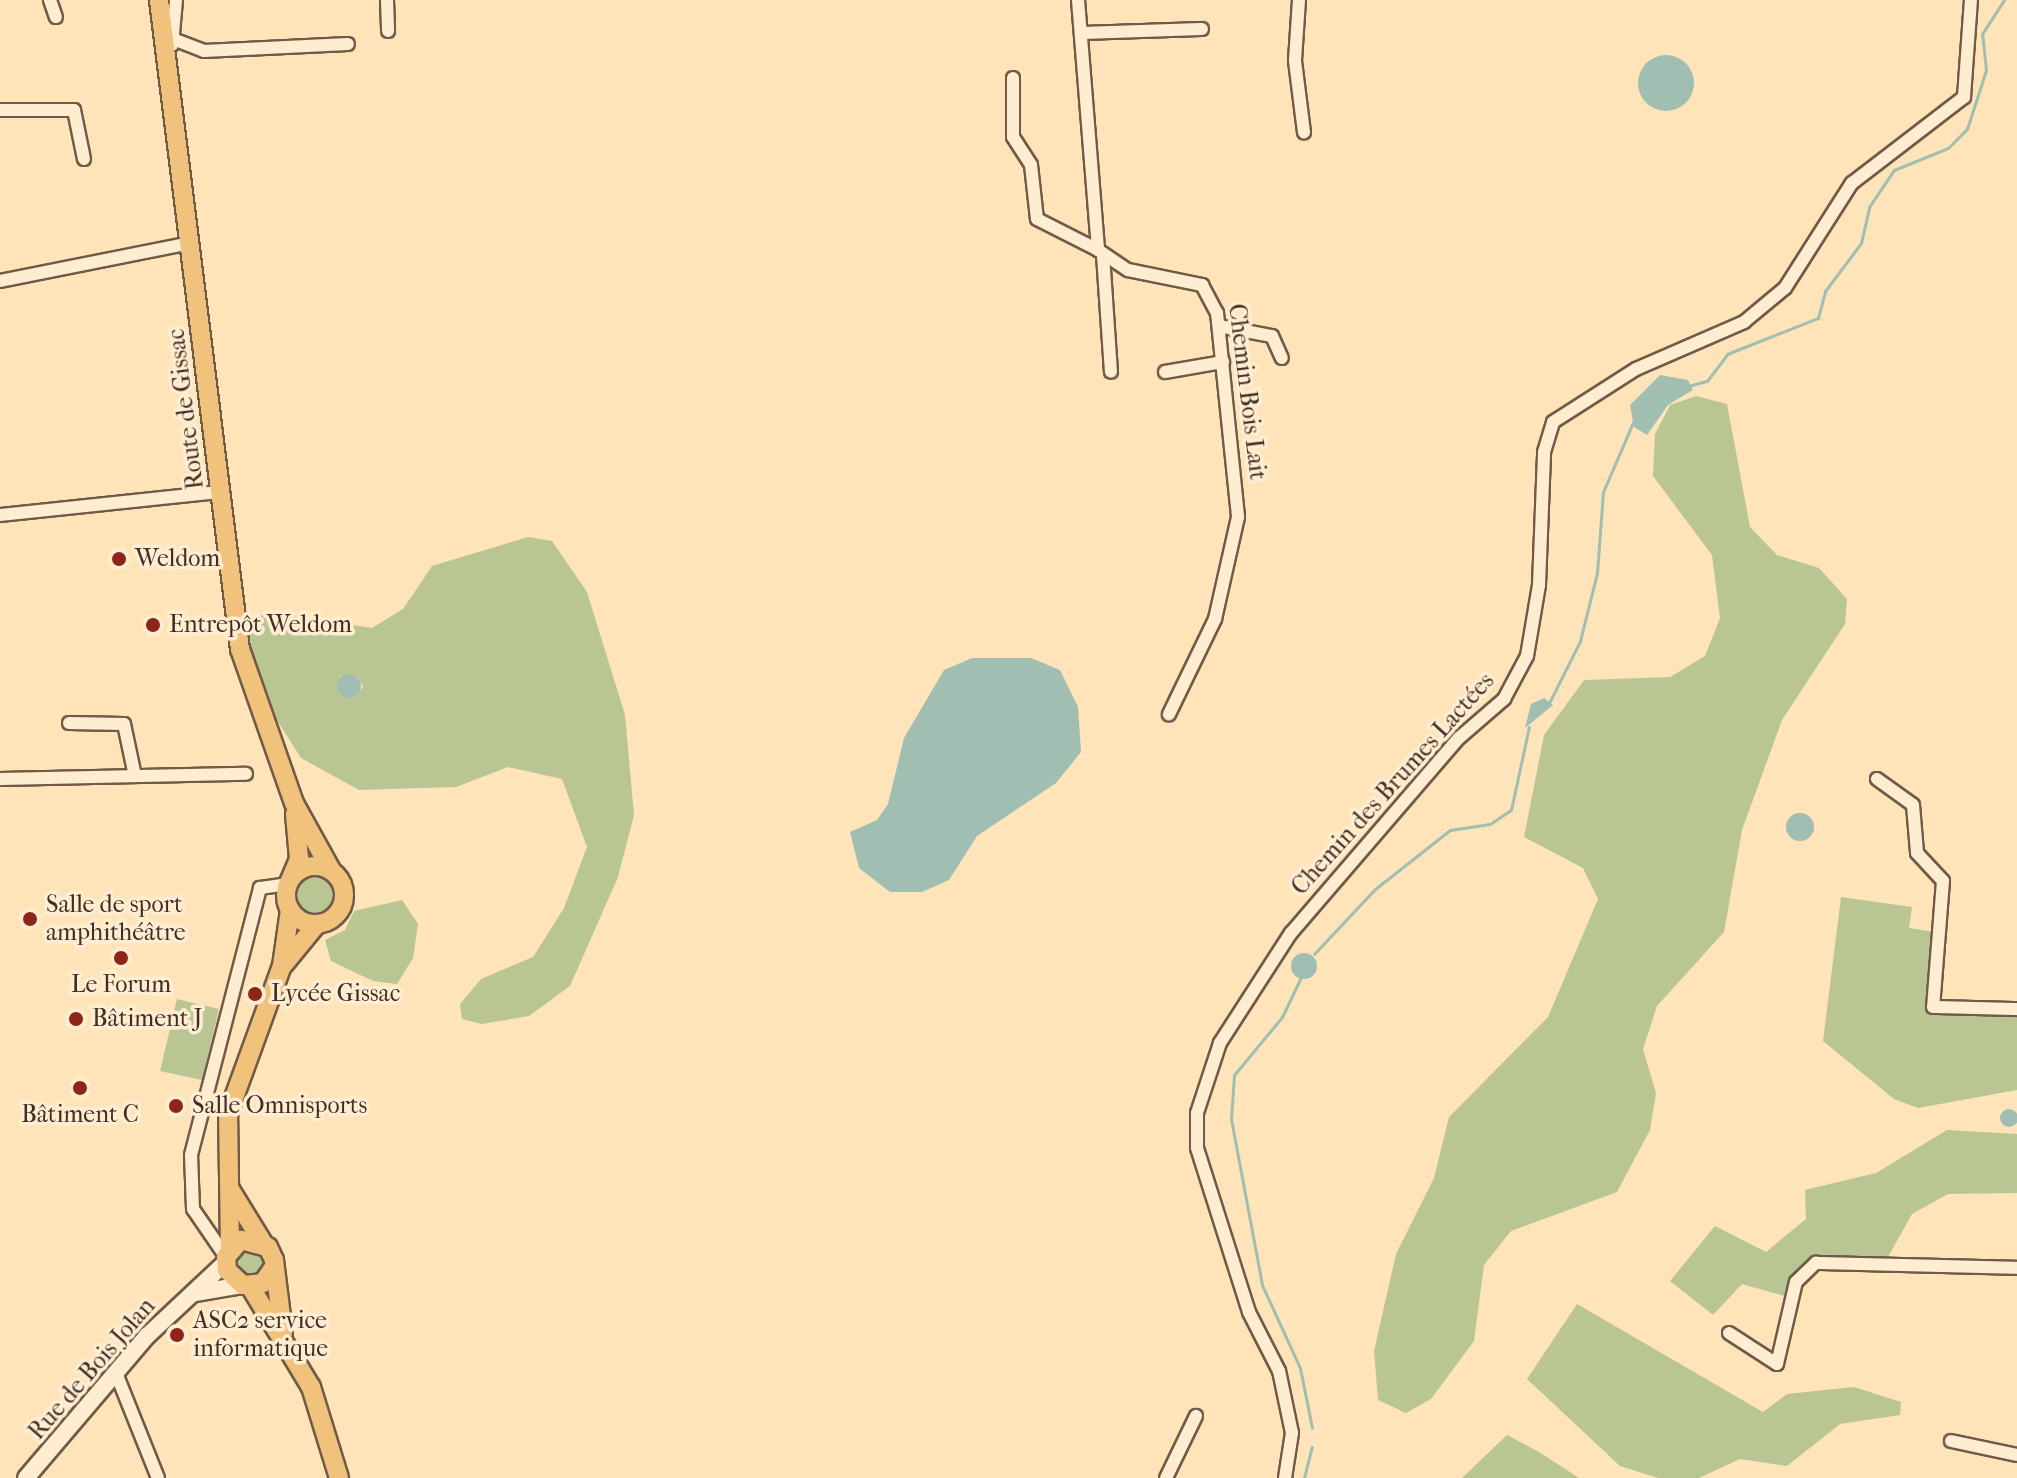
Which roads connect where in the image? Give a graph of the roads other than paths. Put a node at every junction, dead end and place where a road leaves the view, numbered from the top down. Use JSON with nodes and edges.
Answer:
{"nodes":[{"id":1,"x":50,"y":0,"type":"edge"},
{"id":2,"x":159,"y":0,"type":"edge"},
{"id":3,"x":176,"y":0,"type":"edge"},
{"id":4,"x":387,"y":0,"type":"edge"},
{"id":5,"x":1078,"y":0,"type":"edge"},
{"id":6,"x":1299,"y":0,"type":"edge"},
{"id":7,"x":1971,"y":0,"type":"edge"},
{"id":8,"x":56,"y":17,"type":"dead end"},
{"id":9,"x":1202,"y":29,"type":"dead end"},
{"id":10,"x":388,"y":31,"type":"dead end"},
{"id":11,"x":1081,"y":33,"type":"junction"},
{"id":12,"x":173,"y":39,"type":"junction"},
{"id":13,"x":348,"y":44,"type":"dead end"},
{"id":14,"x":169,"y":63,"type":"junction"},
{"id":15,"x":1013,"y":78,"type":"dead end"},
{"id":16,"x":0,"y":110,"type":"edge"},
{"id":17,"x":1304,"y":132,"type":"dead end"},
{"id":18,"x":84,"y":159,"type":"dead end"},
{"id":19,"x":190,"y":243,"type":"junction"},
{"id":20,"x":1100,"y":252,"type":"junction"},
{"id":21,"x":0,"y":281,"type":"edge"},
{"id":22,"x":1219,"y":326,"type":"junction"},
{"id":23,"x":1282,"y":358,"type":"dead end"},
{"id":24,"x":1223,"y":362,"type":"junction"},
{"id":25,"x":1111,"y":372,"type":"dead end"},
{"id":26,"x":1165,"y":372,"type":"dead end"},
{"id":27,"x":220,"y":492,"type":"junction"},
{"id":28,"x":0,"y":515,"type":"edge"},
{"id":29,"x":1169,"y":714,"type":"dead end"},
{"id":30,"x":69,"y":723,"type":"dead end"},
{"id":31,"x":246,"y":774,"type":"dead end"},
{"id":32,"x":135,"y":776,"type":"junction"},
{"id":33,"x":0,"y":779,"type":"edge"},
{"id":34,"x":1877,"y":779,"type":"dead end"},
{"id":35,"x":294,"y":803,"type":"junction"},
{"id":36,"x":331,"y":870,"type":"junction"},
{"id":37,"x":289,"y":881,"type":"junction"},
{"id":38,"x":290,"y":910,"type":"junction"},
{"id":39,"x":317,"y":924,"type":"junction"},
{"id":40,"x":282,"y":966,"type":"junction"},
{"id":41,"x":2017,"y":1009,"type":"edge"},
{"id":42,"x":226,"y":1183,"type":"junction"},
{"id":43,"x":263,"y":1243,"type":"junction"},
{"id":44,"x":227,"y":1257,"type":"junction"},
{"id":45,"x":274,"y":1267,"type":"junction"},
{"id":46,"x":2017,"y":1268,"type":"edge"},
{"id":47,"x":247,"y":1286,"type":"junction"},
{"id":48,"x":195,"y":1293,"type":"junction"},
{"id":49,"x":283,"y":1332,"type":"junction"},
{"id":50,"x":1729,"y":1333,"type":"dead end"},
{"id":51,"x":116,"y":1373,"type":"junction"},
{"id":52,"x":1196,"y":1416,"type":"dead end"},
{"id":53,"x":1951,"y":1441,"type":"dead end"},
{"id":54,"x":2017,"y":1455,"type":"edge"},
{"id":55,"x":26,"y":1478,"type":"edge"},
{"id":56,"x":158,"y":1478,"type":"edge"},
{"id":57,"x":339,"y":1478,"type":"edge"},
{"id":58,"x":1166,"y":1478,"type":"edge"},
{"id":59,"x":1285,"y":1478,"type":"edge"}],
"edges":[{"from":1,"to":8,"type":"street"},
{"from":2,"to":14,"type":"main road","name":"Route de Gissac"},
{"from":3,"to":12,"type":"street"},
{"from":4,"to":10,"type":"street"},
{"from":5,"to":11,"type":"street"},
{"from":6,"to":17,"type":"street"},
{"from":7,"to":59,"type":"street","name":"Chemin des Brumes Lactées"},
{"from":9,"to":11,"type":"street"},
{"from":11,"to":20,"type":"street"},
{"from":12,"to":13,"type":"street"},
{"from":12,"to":14,"type":"street"},
{"from":14,"to":19,"type":"main road","name":"Route de Gissac"},
{"from":15,"to":20,"type":"street"},
{"from":16,"to":18,"type":"street"},
{"from":19,"to":21,"type":"street"},
{"from":19,"to":27,"type":"main road","name":"Route de Gissac"},
{"from":20,"to":22,"type":"street","name":"Chemin Bois Lait"},
{"from":20,"to":25,"type":"street"},
{"from":22,"to":23,"type":"street"},
{"from":22,"to":24,"type":"street","name":"Chemin Bois Lait"},
{"from":24,"to":26,"type":"street"},
{"from":24,"to":29,"type":"street","name":"Chemin Bois Lait"},
{"from":27,"to":28,"type":"street"},
{"from":27,"to":35,"type":"main road","name":"Route de Gissac"},
{"from":30,"to":32,"type":"street"},
{"from":31,"to":32,"type":"street"},
{"from":32,"to":33,"type":"street"},
{"from":34,"to":41,"type":"street"},
{"from":35,"to":36,"type":"main road","name":"Route de Gissac"},
{"from":35,"to":37,"type":"main road","name":"Route de Gissac"},
{"from":36,"to":37,"type":"main road"},
{"from":36,"to":39,"type":"main road"},
{"from":37,"to":38,"type":"main road"},
{"from":37,"to":44,"type":"street"},
{"from":38,"to":39,"type":"main road"},
{"from":38,"to":40,"type":"main road"},
{"from":39,"to":40,"type":"main road"},
{"from":40,"to":42,"type":"main road"},
{"from":42,"to":43,"type":"main road"},
{"from":42,"to":44,"type":"main road"},
{"from":43,"to":44,"type":"main road"},
{"from":43,"to":45,"type":"main road"},
{"from":44,"to":47,"type":"main road"},
{"from":44,"to":48,"type":"street","name":"Rue de Bois Jolan"},
{"from":45,"to":47,"type":"main road"},
{"from":45,"to":49,"type":"main road"},
{"from":46,"to":50,"type":"street"},
{"from":47,"to":48,"type":"street"},
{"from":47,"to":49,"type":"main road"},
{"from":48,"to":51,"type":"street","name":"Rue de Bois Jolan"},
{"from":49,"to":57,"type":"main road"},
{"from":51,"to":55,"type":"street","name":"Rue de Bois Jolan"},
{"from":51,"to":56,"type":"street"},
{"from":52,"to":58,"type":"street"},
{"from":53,"to":54,"type":"street"}]}
